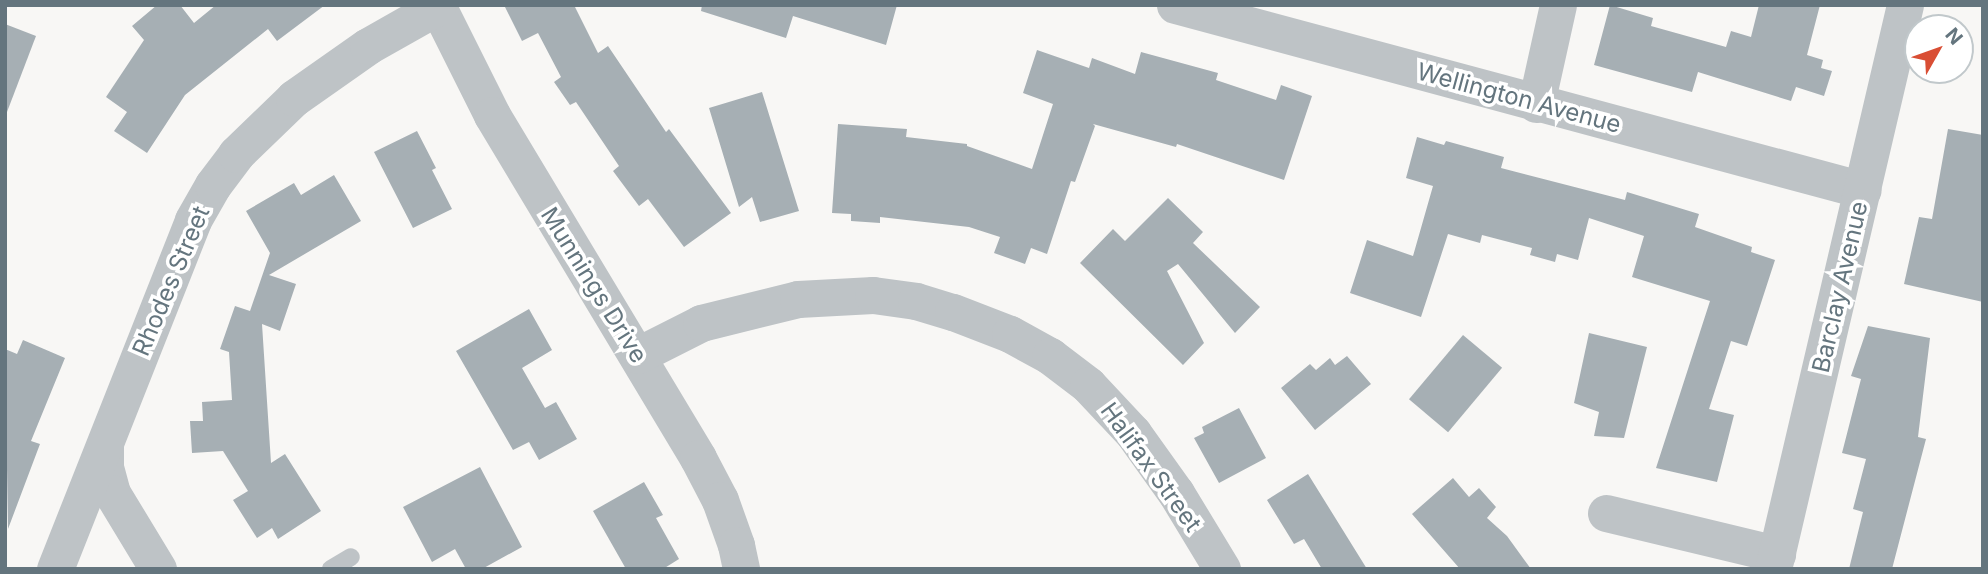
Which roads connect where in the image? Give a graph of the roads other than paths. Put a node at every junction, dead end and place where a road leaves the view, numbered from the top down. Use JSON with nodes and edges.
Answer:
{"nodes":[{"id":1,"x":1175,"y":5,"type":"edge"},
{"id":2,"x":1558,"y":5,"type":"edge"},
{"id":3,"x":1905,"y":5,"type":"edge"},
{"id":4,"x":437,"y":6,"type":"edge"},
{"id":5,"x":1536,"y":104,"type":"junction"},
{"id":6,"x":1863,"y":190,"type":"junction"},
{"id":7,"x":638,"y":355,"type":"junction"},
{"id":8,"x":105,"y":441,"type":"junction"},
{"id":9,"x":1606,"y":513,"type":"dead end"},
{"id":10,"x":351,"y":557,"type":"dead end"},
{"id":11,"x":1775,"y":561,"type":"edge"},
{"id":12,"x":55,"y":569,"type":"edge"},
{"id":13,"x":158,"y":569,"type":"edge"},
{"id":14,"x":331,"y":569,"type":"edge"},
{"id":15,"x":741,"y":569,"type":"edge"},
{"id":16,"x":1222,"y":569,"type":"edge"}],
"edges":[{"from":1,"to":5,"type":"street","name":"Wellington Avenue"},
{"from":2,"to":5,"type":"street"},
{"from":3,"to":6,"type":"street","name":"Barclay Avenue"},
{"from":4,"to":7,"type":"street","name":"Munnings Drive"},
{"from":4,"to":8,"type":"street","name":"Rhodes Street"},
{"from":5,"to":6,"type":"street","name":"Wellington Avenue"},
{"from":6,"to":11,"type":"street","name":"Barclay Avenue"},
{"from":7,"to":15,"type":"street","name":"Munnings Drive"},
{"from":7,"to":16,"type":"street","name":"Halifax Street"},
{"from":8,"to":12,"type":"street","name":"Rhodes Street"},
{"from":8,"to":13,"type":"street"},
{"from":9,"to":11,"type":"street"},
{"from":10,"to":14,"type":"lane"}]}
